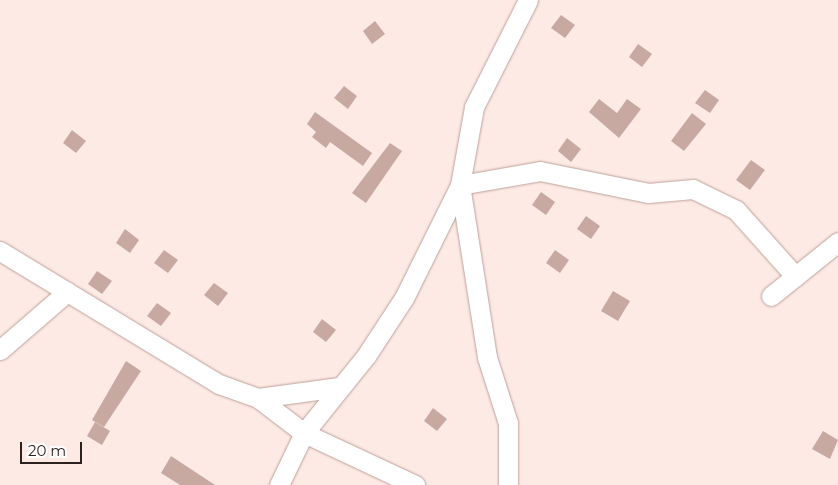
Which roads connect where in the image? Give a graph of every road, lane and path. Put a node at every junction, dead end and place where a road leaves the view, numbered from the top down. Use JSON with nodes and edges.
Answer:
{"nodes":[{"id":1,"x":528,"y":0,"type":"edge"},
{"id":2,"x":460,"y":184,"type":"junction"},
{"id":3,"x":838,"y":242,"type":"edge"},
{"id":4,"x":0,"y":251,"type":"edge"},
{"id":5,"x":795,"y":276,"type":"junction"},
{"id":6,"x":67,"y":292,"type":"junction"},
{"id":7,"x":771,"y":296,"type":"dead end"},
{"id":8,"x":0,"y":350,"type":"edge"},
{"id":9,"x":339,"y":387,"type":"junction"},
{"id":10,"x":258,"y":398,"type":"junction"},
{"id":11,"x":304,"y":433,"type":"junction"},
{"id":12,"x":279,"y":485,"type":"edge"},
{"id":13,"x":414,"y":485,"type":"edge"},
{"id":14,"x":508,"y":485,"type":"edge"}],
"edges":[{"from":1,"to":2,"type":"street"},
{"from":2,"to":5,"type":"street"},
{"from":2,"to":9,"type":"street"},
{"from":2,"to":14,"type":"street"},
{"from":3,"to":5,"type":"street"},
{"from":4,"to":6,"type":"street"},
{"from":5,"to":7,"type":"street"},
{"from":6,"to":8,"type":"street"},
{"from":6,"to":10,"type":"street"},
{"from":9,"to":10,"type":"street"},
{"from":9,"to":11,"type":"street"},
{"from":10,"to":11,"type":"street"},
{"from":11,"to":12,"type":"street"},
{"from":11,"to":13,"type":"street"}]}
